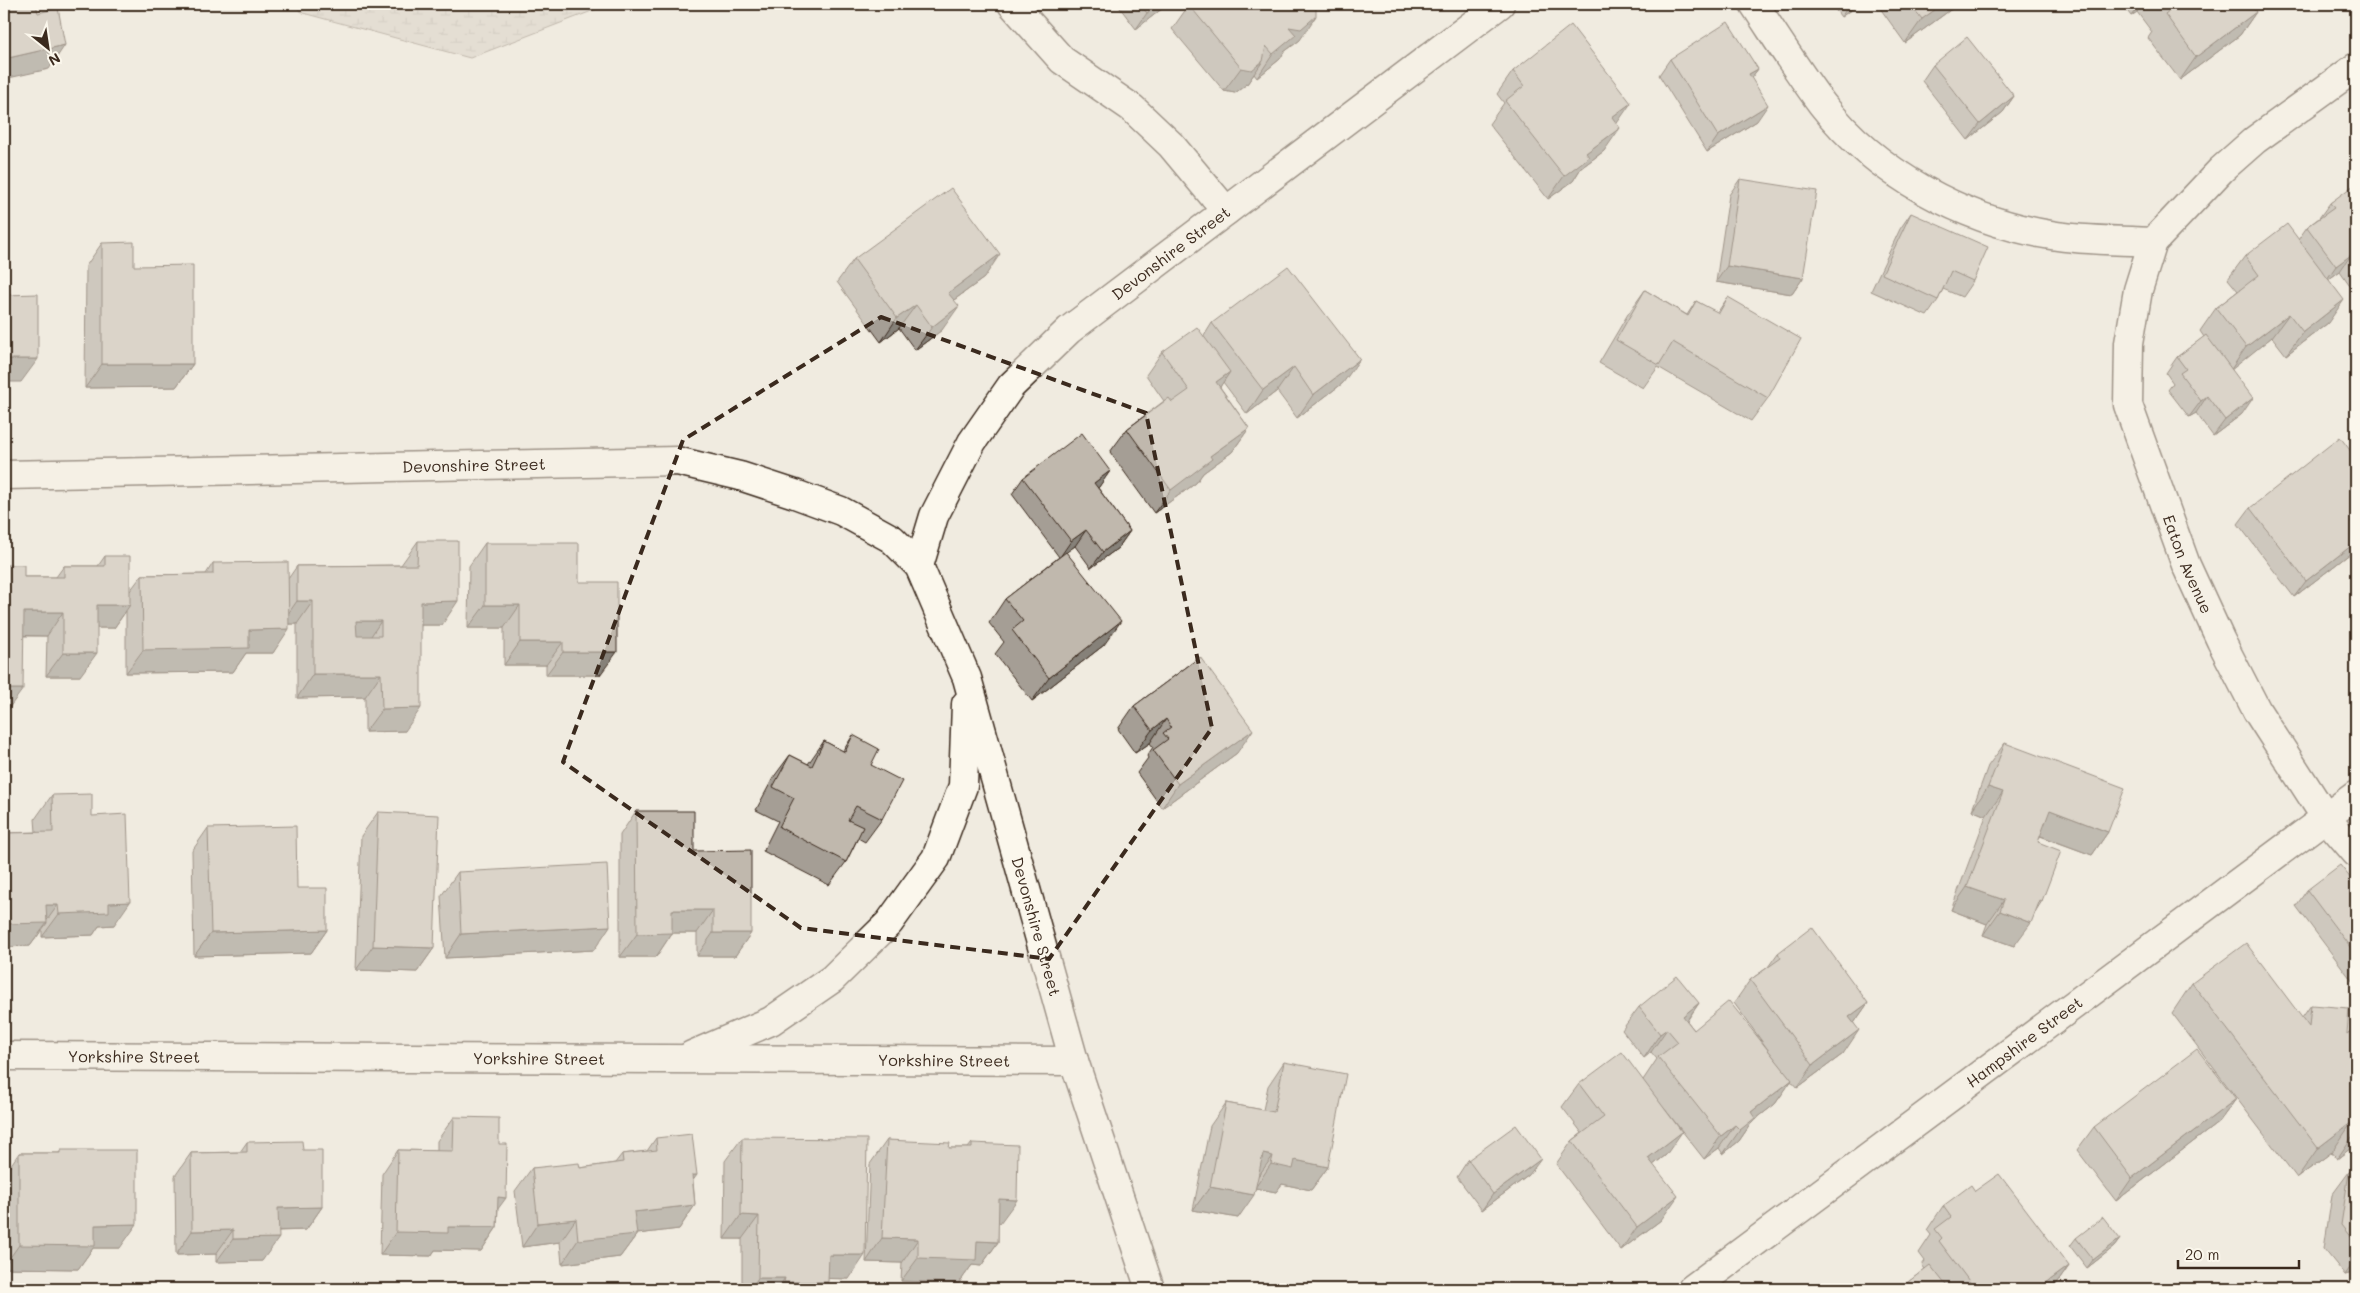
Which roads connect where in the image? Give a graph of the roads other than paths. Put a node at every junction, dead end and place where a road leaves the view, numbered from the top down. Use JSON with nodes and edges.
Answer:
{"nodes":[{"id":1,"x":1012,"y":4,"type":"edge"},
{"id":2,"x":1500,"y":4,"type":"edge"},
{"id":3,"x":1754,"y":4,"type":"edge"},
{"id":4,"x":2356,"y":67,"type":"edge"},
{"id":5,"x":1226,"y":211,"type":"junction"},
{"id":6,"x":2153,"y":242,"type":"junction"},
{"id":7,"x":4,"y":475,"type":"edge"},
{"id":8,"x":919,"y":566,"type":"junction"},
{"id":9,"x":967,"y":678,"type":"junction"},
{"id":10,"x":2356,"y":795,"type":"edge"},
{"id":11,"x":2326,"y":818,"type":"junction"},
{"id":12,"x":2356,"y":853,"type":"edge"},
{"id":13,"x":4,"y":1056,"type":"edge"},
{"id":14,"x":682,"y":1059,"type":"junction"},
{"id":15,"x":1074,"y":1061,"type":"junction"},
{"id":16,"x":1150,"y":1289,"type":"edge"},
{"id":17,"x":1692,"y":1289,"type":"edge"}],
"edges":[{"from":1,"to":5,"type":"street"},
{"from":2,"to":5,"type":"street","name":"Devonshire Street"},
{"from":3,"to":6,"type":"street"},
{"from":4,"to":6,"type":"street"},
{"from":5,"to":8,"type":"street","name":"Devonshire Street"},
{"from":6,"to":11,"type":"street","name":"Eaton Avenue"},
{"from":7,"to":8,"type":"street","name":"Devonshire Street"},
{"from":8,"to":9,"type":"street","name":"Devonshire Street"},
{"from":9,"to":14,"type":"street"},
{"from":9,"to":15,"type":"street","name":"Devonshire Street"},
{"from":10,"to":11,"type":"street","name":"Hampshire Street"},
{"from":11,"to":12,"type":"street","name":"Eaton Avenue"},
{"from":11,"to":17,"type":"street","name":"Hampshire Street"},
{"from":13,"to":14,"type":"street","name":"Yorkshire Street"},
{"from":14,"to":15,"type":"street","name":"Yorkshire Street"},
{"from":15,"to":16,"type":"street","name":"Devonshire Street"}]}
